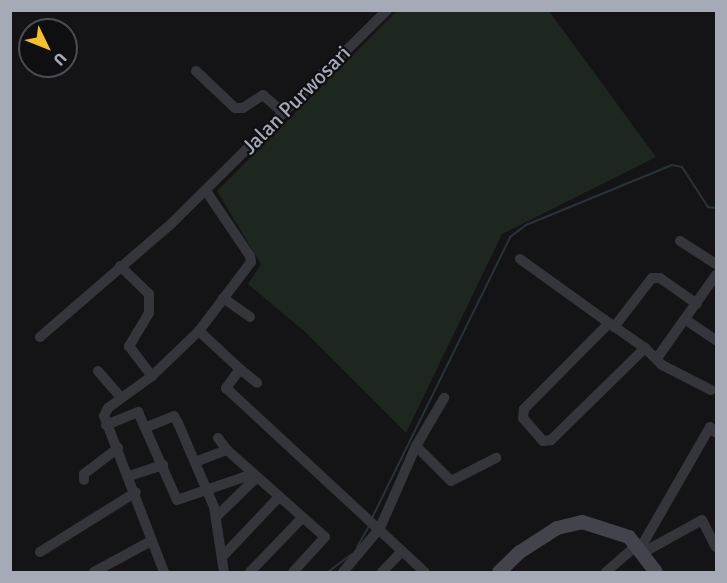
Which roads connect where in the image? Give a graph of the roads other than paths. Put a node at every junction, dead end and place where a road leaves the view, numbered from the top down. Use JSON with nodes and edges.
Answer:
{"nodes":[{"id":1,"x":387,"y":10,"type":"edge"},
{"id":2,"x":196,"y":71,"type":"dead end"},
{"id":3,"x":284,"y":113,"type":"junction"},
{"id":4,"x":206,"y":190,"type":"junction"},
{"id":5,"x":680,"y":241,"type":"dead end"},
{"id":6,"x":520,"y":259,"type":"dead end"},
{"id":7,"x":717,"y":264,"type":"edge"},
{"id":8,"x":120,"y":266,"type":"junction"},
{"id":9,"x":717,"y":275,"type":"edge"},
{"id":10,"x":223,"y":298,"type":"junction"},
{"id":11,"x":697,"y":304,"type":"junction"},
{"id":12,"x":250,"y":317,"type":"dead end"},
{"id":13,"x":686,"y":320,"type":"junction"},
{"id":14,"x":611,"y":325,"type":"junction"},
{"id":15,"x":199,"y":331,"type":"junction"},
{"id":16,"x":40,"y":337,"type":"dead end"},
{"id":17,"x":717,"y":340,"type":"edge"},
{"id":18,"x":645,"y":348,"type":"junction"},
{"id":19,"x":657,"y":358,"type":"junction"},
{"id":20,"x":240,"y":369,"type":"junction"},
{"id":21,"x":98,"y":371,"type":"dead end"},
{"id":22,"x":152,"y":376,"type":"junction"},
{"id":23,"x":257,"y":383,"type":"dead end"},
{"id":24,"x":715,"y":389,"type":"edge"},
{"id":25,"x":122,"y":397,"type":"junction"},
{"id":26,"x":444,"y":398,"type":"dead end"},
{"id":27,"x":717,"y":415,"type":"edge"},
{"id":28,"x":106,"y":425,"type":"junction"},
{"id":29,"x":147,"y":427,"type":"junction"},
{"id":30,"x":713,"y":430,"type":"edge"},
{"id":31,"x":218,"y":438,"type":"dead end"},
{"id":32,"x":416,"y":446,"type":"junction"},
{"id":33,"x":118,"y":448,"type":"junction"},
{"id":34,"x":227,"y":450,"type":"junction"},
{"id":35,"x":496,"y":458,"type":"dead end"},
{"id":36,"x":195,"y":462,"type":"junction"},
{"id":37,"x":163,"y":465,"type":"junction"},
{"id":38,"x":255,"y":475,"type":"junction"},
{"id":39,"x":129,"y":476,"type":"junction"},
{"id":40,"x":84,"y":480,"type":"dead end"},
{"id":41,"x":206,"y":490,"type":"junction"},
{"id":42,"x":136,"y":492,"type":"junction"},
{"id":43,"x":279,"y":497,"type":"junction"},
{"id":44,"x":216,"y":517,"type":"junction"},
{"id":45,"x":302,"y":518,"type":"junction"},
{"id":46,"x":378,"y":527,"type":"junction"},
{"id":47,"x":151,"y":541,"type":"junction"},
{"id":48,"x":717,"y":547,"type":"edge"},
{"id":49,"x":641,"y":548,"type":"junction"},
{"id":50,"x":402,"y":551,"type":"junction"},
{"id":51,"x":40,"y":552,"type":"dead end"},
{"id":52,"x":222,"y":557,"type":"junction"},
{"id":53,"x":423,"y":572,"type":"edge"},
{"id":54,"x":94,"y":573,"type":"edge"},
{"id":55,"x":164,"y":573,"type":"edge"},
{"id":56,"x":224,"y":573,"type":"edge"},
{"id":57,"x":250,"y":573,"type":"edge"},
{"id":58,"x":293,"y":573,"type":"edge"},
{"id":59,"x":343,"y":573,"type":"edge"},
{"id":60,"x":382,"y":573,"type":"edge"},
{"id":61,"x":499,"y":573,"type":"edge"},
{"id":62,"x":606,"y":573,"type":"edge"},
{"id":63,"x":656,"y":573,"type":"edge"}],
"edges":[{"from":1,"to":3,"type":"street","name":"Jalan Purwosari"},
{"from":2,"to":3,"type":"street"},
{"from":3,"to":4,"type":"street","name":"Jalan Purwosari"},
{"from":4,"to":8,"type":"street","name":"Jalan Purwosari"},
{"from":4,"to":10,"type":"street"},
{"from":5,"to":7,"type":"street"},
{"from":6,"to":14,"type":"street"},
{"from":8,"to":16,"type":"street","name":"Jalan Purwosari"},
{"from":8,"to":22,"type":"street"},
{"from":9,"to":11,"type":"street"},
{"from":10,"to":12,"type":"street"},
{"from":10,"to":15,"type":"street"},
{"from":11,"to":13,"type":"street"},
{"from":11,"to":14,"type":"street"},
{"from":13,"to":17,"type":"street"},
{"from":13,"to":19,"type":"street"},
{"from":14,"to":18,"type":"street"},
{"from":14,"to":18,"type":"street"},
{"from":15,"to":20,"type":"street"},
{"from":15,"to":22,"type":"street"},
{"from":18,"to":19,"type":"street"},
{"from":19,"to":24,"type":"street"},
{"from":20,"to":23,"type":"street"},
{"from":20,"to":46,"type":"street"},
{"from":21,"to":25,"type":"street"},
{"from":22,"to":25,"type":"street"},
{"from":25,"to":28,"type":"street"},
{"from":26,"to":32,"type":"street"},
{"from":27,"to":30,"type":"street"},
{"from":28,"to":29,"type":"street"},
{"from":28,"to":33,"type":"street"},
{"from":29,"to":36,"type":"street"},
{"from":29,"to":37,"type":"street"},
{"from":30,"to":49,"type":"street"},
{"from":31,"to":34,"type":"street"},
{"from":32,"to":35,"type":"street"},
{"from":32,"to":46,"type":"street"},
{"from":33,"to":39,"type":"street"},
{"from":33,"to":40,"type":"street"},
{"from":34,"to":36,"type":"street"},
{"from":34,"to":38,"type":"street"},
{"from":36,"to":41,"type":"street"},
{"from":37,"to":39,"type":"street"},
{"from":37,"to":41,"type":"street"},
{"from":38,"to":41,"type":"street"},
{"from":38,"to":43,"type":"street"},
{"from":38,"to":44,"type":"street"},
{"from":39,"to":42,"type":"street"},
{"from":41,"to":44,"type":"street"},
{"from":42,"to":47,"type":"street"},
{"from":42,"to":51,"type":"street"},
{"from":43,"to":45,"type":"street"},
{"from":43,"to":52,"type":"street"},
{"from":44,"to":52,"type":"street"},
{"from":45,"to":57,"type":"street"},
{"from":45,"to":58,"type":"street"},
{"from":46,"to":50,"type":"street"},
{"from":46,"to":59,"type":"street"},
{"from":47,"to":54,"type":"street"},
{"from":47,"to":55,"type":"street"},
{"from":48,"to":49,"type":"street"},
{"from":49,"to":61,"type":"street"},
{"from":49,"to":62,"type":"street"},
{"from":49,"to":63,"type":"street"},
{"from":50,"to":53,"type":"street"},
{"from":50,"to":60,"type":"street"},
{"from":52,"to":56,"type":"street"}]}
